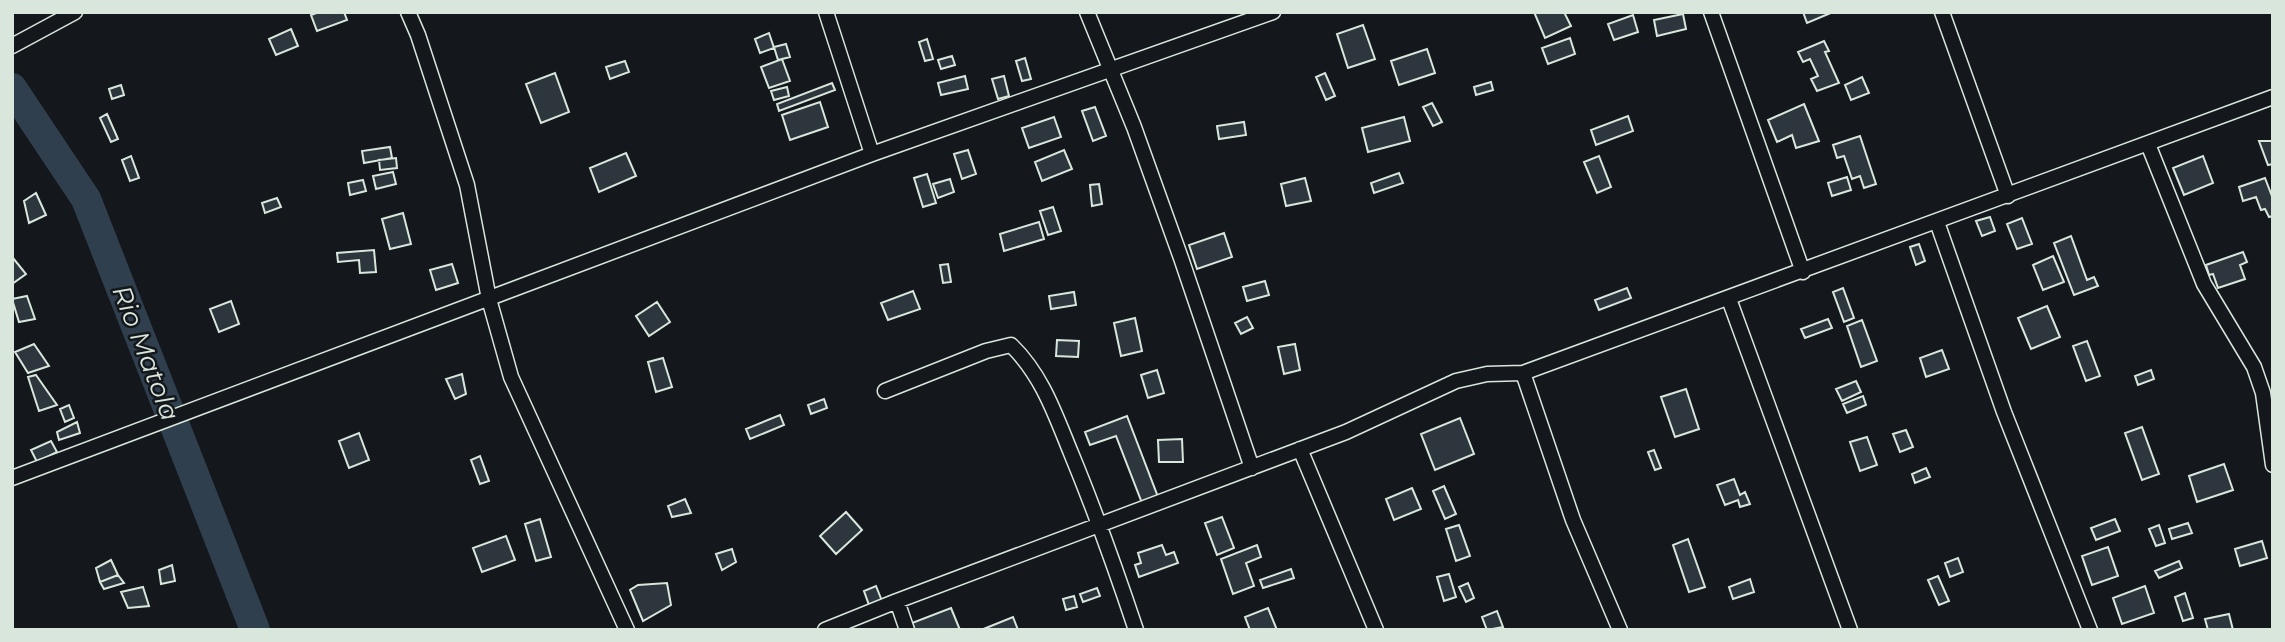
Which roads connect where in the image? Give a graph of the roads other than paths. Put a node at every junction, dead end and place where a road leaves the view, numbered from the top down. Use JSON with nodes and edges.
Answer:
{"nodes":[{"id":1,"x":75,"y":12,"type":"edge"},
{"id":2,"x":408,"y":12,"type":"edge"},
{"id":3,"x":826,"y":12,"type":"edge"},
{"id":4,"x":1087,"y":12,"type":"edge"},
{"id":5,"x":1273,"y":12,"type":"edge"},
{"id":6,"x":1711,"y":12,"type":"edge"},
{"id":7,"x":1942,"y":12,"type":"edge"},
{"id":8,"x":12,"y":46,"type":"edge"},
{"id":9,"x":1110,"y":70,"type":"junction"},
{"id":10,"x":2273,"y":97,"type":"edge"},
{"id":11,"x":2148,"y":144,"type":"junction"},
{"id":12,"x":872,"y":154,"type":"junction"},
{"id":13,"x":2008,"y":196,"type":"junction"},
{"id":14,"x":1937,"y":222,"type":"junction"},
{"id":15,"x":1803,"y":272,"type":"junction"},
{"id":16,"x":489,"y":299,"type":"junction"},
{"id":17,"x":1729,"y":299,"type":"junction"},
{"id":18,"x":1522,"y":373,"type":"junction"},
{"id":19,"x":885,"y":391,"type":"dead end"},
{"id":20,"x":1300,"y":449,"type":"junction"},
{"id":21,"x":2273,"y":465,"type":"edge"},
{"id":22,"x":1252,"y":468,"type":"junction"},
{"id":23,"x":12,"y":478,"type":"edge"},
{"id":24,"x":1101,"y":525,"type":"junction"},
{"id":25,"x":897,"y":601,"type":"junction"},
{"id":26,"x":627,"y":630,"type":"edge"},
{"id":27,"x":825,"y":630,"type":"edge"},
{"id":28,"x":907,"y":630,"type":"edge"},
{"id":29,"x":1136,"y":630,"type":"edge"},
{"id":30,"x":1376,"y":630,"type":"edge"},
{"id":31,"x":1620,"y":630,"type":"edge"},
{"id":32,"x":1850,"y":630,"type":"edge"},
{"id":33,"x":2090,"y":630,"type":"edge"}],
"edges":[{"from":1,"to":8,"type":"street"},
{"from":2,"to":16,"type":"street"},
{"from":3,"to":12,"type":"street"},
{"from":4,"to":9,"type":"street"},
{"from":5,"to":9,"type":"street"},
{"from":6,"to":15,"type":"street"},
{"from":7,"to":13,"type":"street"},
{"from":9,"to":12,"type":"street"},
{"from":9,"to":22,"type":"street"},
{"from":10,"to":11,"type":"street"},
{"from":11,"to":13,"type":"street"},
{"from":11,"to":21,"type":"street"},
{"from":12,"to":16,"type":"street"},
{"from":13,"to":14,"type":"street"},
{"from":14,"to":15,"type":"street"},
{"from":14,"to":33,"type":"street"},
{"from":15,"to":17,"type":"street"},
{"from":16,"to":23,"type":"street"},
{"from":16,"to":26,"type":"street"},
{"from":17,"to":18,"type":"street"},
{"from":17,"to":32,"type":"street"},
{"from":18,"to":20,"type":"street"},
{"from":18,"to":31,"type":"street"},
{"from":19,"to":24,"type":"street"},
{"from":20,"to":22,"type":"street"},
{"from":20,"to":30,"type":"street"},
{"from":22,"to":24,"type":"street"},
{"from":24,"to":25,"type":"street"},
{"from":24,"to":29,"type":"street"},
{"from":25,"to":27,"type":"street"},
{"from":25,"to":28,"type":"street"}]}
